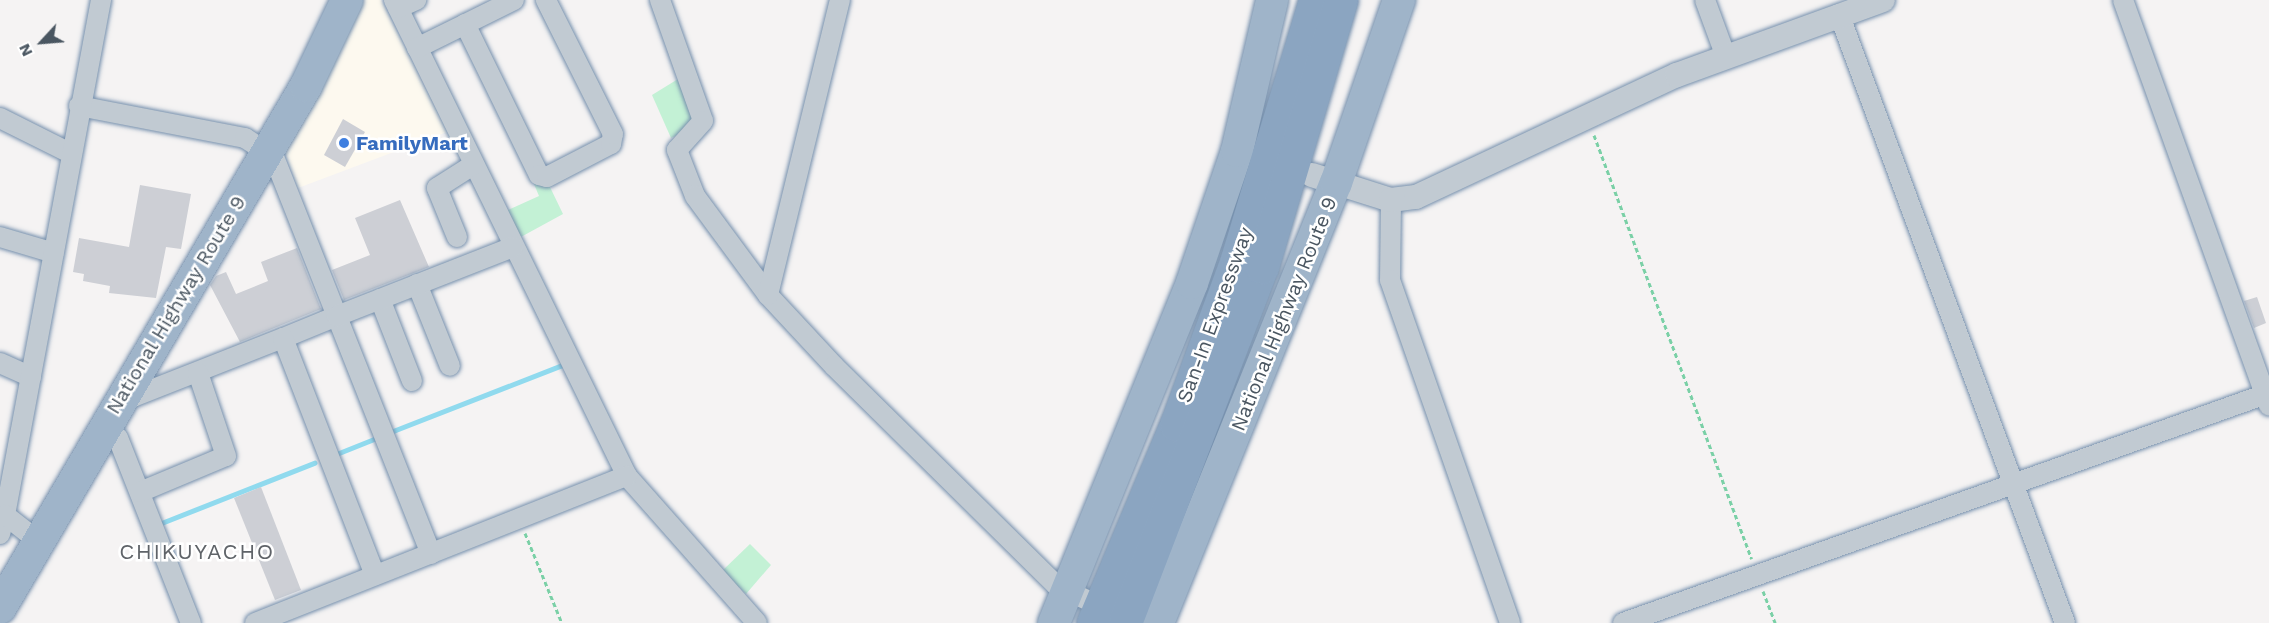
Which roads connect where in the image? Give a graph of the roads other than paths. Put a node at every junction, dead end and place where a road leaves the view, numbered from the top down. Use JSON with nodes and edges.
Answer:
{"nodes":[{"id":1,"x":101,"y":0,"type":"edge"},
{"id":2,"x":347,"y":0,"type":"edge"},
{"id":3,"x":416,"y":0,"type":"edge"},
{"id":4,"x":514,"y":0,"type":"edge"},
{"id":5,"x":546,"y":0,"type":"edge"},
{"id":6,"x":660,"y":0,"type":"edge"},
{"id":7,"x":840,"y":0,"type":"edge"},
{"id":8,"x":1272,"y":0,"type":"edge"},
{"id":9,"x":1315,"y":0,"type":"edge"},
{"id":10,"x":1341,"y":0,"type":"edge"},
{"id":11,"x":1399,"y":0,"type":"edge"},
{"id":12,"x":1705,"y":0,"type":"edge"},
{"id":13,"x":1882,"y":0,"type":"edge"},
{"id":14,"x":2123,"y":0,"type":"edge"},
{"id":15,"x":396,"y":4,"type":"edge"},
{"id":16,"x":1839,"y":14,"type":"junction"},
{"id":17,"x":465,"y":24,"type":"junction"},
{"id":18,"x":417,"y":48,"type":"junction"},
{"id":19,"x":1726,"y":57,"type":"junction"},
{"id":20,"x":79,"y":106,"type":"junction"},
{"id":21,"x":0,"y":118,"type":"edge"},
{"id":22,"x":268,"y":151,"type":"junction"},
{"id":23,"x":70,"y":153,"type":"junction"},
{"id":24,"x":473,"y":165,"type":"junction"},
{"id":25,"x":1324,"y":179,"type":"junction"},
{"id":26,"x":1392,"y":200,"type":"junction"},
{"id":27,"x":0,"y":237,"type":"edge"},
{"id":28,"x":457,"y":237,"type":"dead end"},
{"id":29,"x":513,"y":247,"type":"junction"},
{"id":30,"x":54,"y":253,"type":"junction"},
{"id":31,"x":417,"y":284,"type":"junction"},
{"id":32,"x":768,"y":295,"type":"junction"},
{"id":33,"x":380,"y":299,"type":"junction"},
{"id":34,"x":337,"y":316,"type":"junction"},
{"id":35,"x":283,"y":338,"type":"junction"},
{"id":36,"x":0,"y":363,"type":"edge"},
{"id":37,"x":450,"y":366,"type":"dead end"},
{"id":38,"x":198,"y":373,"type":"junction"},
{"id":39,"x":31,"y":376,"type":"junction"},
{"id":40,"x":412,"y":381,"type":"dead end"},
{"id":41,"x":123,"y":395,"type":"junction"},
{"id":42,"x":2268,"y":398,"type":"edge"},
{"id":43,"x":103,"y":426,"type":"junction"},
{"id":44,"x":627,"y":476,"type":"junction"},
{"id":45,"x":2014,"y":482,"type":"junction"},
{"id":46,"x":140,"y":492,"type":"junction"},
{"id":47,"x":5,"y":515,"type":"junction"},
{"id":48,"x":0,"y":534,"type":"edge"},
{"id":49,"x":38,"y":541,"type":"junction"},
{"id":50,"x":431,"y":554,"type":"junction"},
{"id":51,"x":375,"y":575,"type":"junction"},
{"id":52,"x":1084,"y":605,"type":"edge"},
{"id":53,"x":0,"y":608,"type":"edge"},
{"id":54,"x":191,"y":623,"type":"edge"},
{"id":55,"x":255,"y":623,"type":"edge"},
{"id":56,"x":757,"y":623,"type":"edge"},
{"id":57,"x":1054,"y":623,"type":"edge"},
{"id":58,"x":1125,"y":623,"type":"edge"},
{"id":59,"x":1158,"y":623,"type":"edge"},
{"id":60,"x":1510,"y":623,"type":"edge"},
{"id":61,"x":1623,"y":623,"type":"edge"},
{"id":62,"x":2065,"y":623,"type":"edge"}],
"edges":[{"from":1,"to":20,"type":"street"},
{"from":2,"to":22,"type":"highway","name":"National Highway Route 9"},
{"from":3,"to":15,"type":"street"},
{"from":4,"to":17,"type":"street"},
{"from":5,"to":17,"type":"street"},
{"from":6,"to":32,"type":"street"},
{"from":7,"to":32,"type":"street"},
{"from":8,"to":52,"type":"highway"},
{"from":9,"to":52,"type":"highway","name":"San-In Expressway"},
{"from":10,"to":58,"type":"highway","name":"San-In Expressway"},
{"from":11,"to":25,"type":"highway","name":"National Highway Route 9"},
{"from":12,"to":19,"type":"street"},
{"from":13,"to":16,"type":"street"},
{"from":14,"to":42,"type":"street"},
{"from":15,"to":18,"type":"street"},
{"from":16,"to":19,"type":"street"},
{"from":16,"to":45,"type":"street"},
{"from":17,"to":18,"type":"street"},
{"from":18,"to":24,"type":"street"},
{"from":19,"to":26,"type":"street"},
{"from":20,"to":22,"type":"street"},
{"from":20,"to":23,"type":"street"},
{"from":21,"to":23,"type":"street"},
{"from":22,"to":34,"type":"street"},
{"from":22,"to":41,"type":"highway","name":"National Highway Route 9"},
{"from":23,"to":30,"type":"street"},
{"from":24,"to":28,"type":"street"},
{"from":24,"to":29,"type":"street"},
{"from":25,"to":26,"type":"street"},
{"from":25,"to":59,"type":"highway","name":"National Highway Route 9"},
{"from":26,"to":60,"type":"street"},
{"from":27,"to":30,"type":"street"},
{"from":29,"to":31,"type":"street"},
{"from":29,"to":44,"type":"street"},
{"from":30,"to":39,"type":"street"},
{"from":31,"to":33,"type":"street"},
{"from":31,"to":37,"type":"street"},
{"from":32,"to":52,"type":"street"},
{"from":33,"to":34,"type":"street"},
{"from":33,"to":40,"type":"street"},
{"from":34,"to":35,"type":"street"},
{"from":34,"to":50,"type":"street"},
{"from":35,"to":38,"type":"street"},
{"from":35,"to":51,"type":"street"},
{"from":36,"to":39,"type":"street"},
{"from":38,"to":41,"type":"street"},
{"from":38,"to":46,"type":"street"},
{"from":39,"to":47,"type":"street"},
{"from":41,"to":43,"type":"highway","name":"National Highway Route 9"},
{"from":42,"to":45,"type":"street"},
{"from":43,"to":46,"type":"street"},
{"from":43,"to":49,"type":"highway","name":"National Highway Route 9"},
{"from":44,"to":50,"type":"street"},
{"from":44,"to":56,"type":"street"},
{"from":45,"to":61,"type":"street"},
{"from":45,"to":62,"type":"street"},
{"from":46,"to":54,"type":"street"},
{"from":47,"to":48,"type":"street"},
{"from":47,"to":49,"type":"street"},
{"from":49,"to":53,"type":"highway","name":"National Highway Route 9"},
{"from":50,"to":51,"type":"street"},
{"from":51,"to":55,"type":"street"},
{"from":52,"to":57,"type":"highway"}]}
